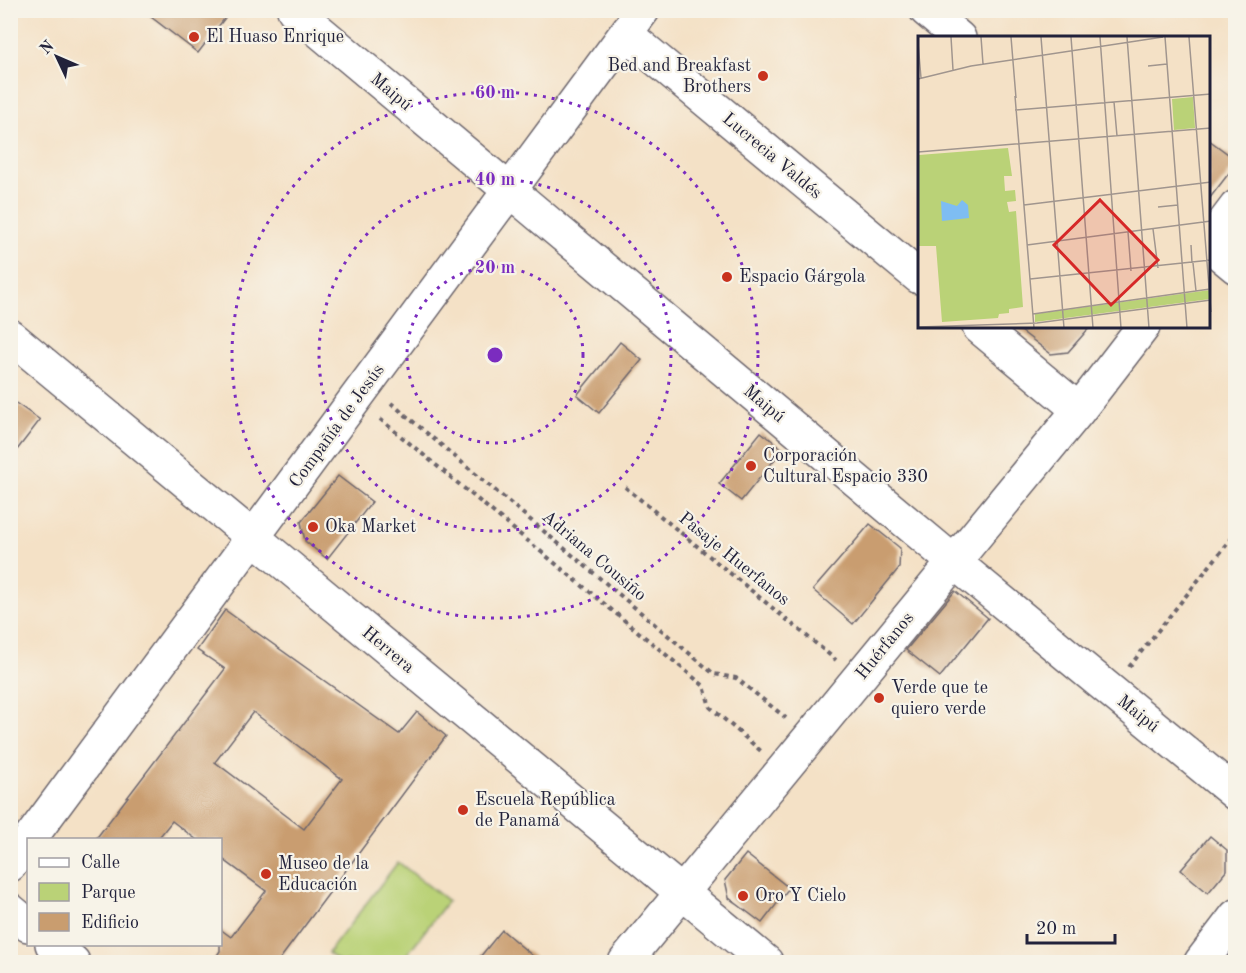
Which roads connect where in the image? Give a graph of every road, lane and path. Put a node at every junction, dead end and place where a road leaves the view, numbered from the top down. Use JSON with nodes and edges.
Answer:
{"nodes":[{"id":1,"x":294,"y":10,"type":"edge"},
{"id":2,"x":926,"y":10,"type":"edge"},
{"id":3,"x":634,"y":22,"type":"edge"},
{"id":4,"x":956,"y":36,"type":"edge"},
{"id":5,"x":510,"y":191,"type":"junction"},
{"id":6,"x":1236,"y":207,"type":"edge"},
{"id":7,"x":1210,"y":243,"type":"edge"},
{"id":8,"x":1210,"y":245,"type":"edge"},
{"id":9,"x":1236,"y":267,"type":"edge"},
{"id":10,"x":918,"y":276,"type":"edge"},
{"id":11,"x":980,"y":328,"type":"edge"},
{"id":12,"x":1142,"y":328,"type":"edge"},
{"id":13,"x":10,"y":336,"type":"edge"},
{"id":14,"x":362,"y":392,"type":"junction"},
{"id":15,"x":1079,"y":410,"type":"junction"},
{"id":16,"x":625,"y":487,"type":"dead end"},
{"id":17,"x":1236,"y":533,"type":"edge"},
{"id":18,"x":254,"y":539,"type":"junction"},
{"id":19,"x":954,"y":562,"type":"junction"},
{"id":20,"x":825,"y":651,"type":"dead end"},
{"id":21,"x":1123,"y":675,"type":"dead end"},
{"id":22,"x":809,"y":738,"type":"junction"},
{"id":23,"x":783,"y":770,"type":"junction"},
{"id":24,"x":1236,"y":794,"type":"edge"},
{"id":25,"x":30,"y":838,"type":"edge"},
{"id":26,"x":27,"y":843,"type":"edge"},
{"id":27,"x":10,"y":865,"type":"edge"},
{"id":28,"x":682,"y":894,"type":"junction"},
{"id":29,"x":10,"y":910,"type":"edge"},
{"id":30,"x":1236,"y":916,"type":"edge"},
{"id":31,"x":27,"y":924,"type":"edge"},
{"id":32,"x":53,"y":946,"type":"edge"},
{"id":33,"x":73,"y":963,"type":"edge"},
{"id":34,"x":625,"y":963,"type":"edge"},
{"id":35,"x":766,"y":963,"type":"edge"},
{"id":36,"x":1202,"y":963,"type":"edge"}],
"edges":[{"from":1,"to":5,"type":"street","name":"Maipú"},
{"from":2,"to":4,"type":"street"},
{"from":3,"to":5,"type":"street","name":"Compañía de Jesús"},
{"from":3,"to":10,"type":"street","name":"Lucrecia Valdés"},
{"from":5,"to":14,"type":"street","name":"Compañía de Jesús"},
{"from":5,"to":19,"type":"street","name":"Maipú"},
{"from":6,"to":7,"type":"street"},
{"from":8,"to":9,"type":"street"},
{"from":11,"to":15,"type":"street"},
{"from":12,"to":15,"type":"street","name":"Huérfanos"},
{"from":13,"to":18,"type":"street","name":"Herrera"},
{"from":14,"to":18,"type":"street","name":"Compañía de Jesús"},
{"from":14,"to":22,"type":"path","name":"Adriana Cousiño"},
{"from":14,"to":23,"type":"path","name":"Adriana Cousiño"},
{"from":15,"to":19,"type":"street","name":"Huérfanos"},
{"from":16,"to":20,"type":"path","name":"Pasaje Huerfanos"},
{"from":17,"to":21,"type":"path"},
{"from":18,"to":25,"type":"street","name":"Compañía de Jesús"},
{"from":18,"to":28,"type":"street","name":"Herrera"},
{"from":19,"to":22,"type":"street","name":"Huérfanos"},
{"from":19,"to":24,"type":"street","name":"Maipú"},
{"from":22,"to":23,"type":"street","name":"Huérfanos"},
{"from":23,"to":28,"type":"street","name":"Huérfanos"},
{"from":26,"to":27,"type":"street","name":"Compañía de Jesús"},
{"from":28,"to":34,"type":"street","name":"Huérfanos"},
{"from":28,"to":35,"type":"street","name":"Herrera"},
{"from":29,"to":31,"type":"street"},
{"from":30,"to":36,"type":"street"},
{"from":32,"to":33,"type":"street"}]}
